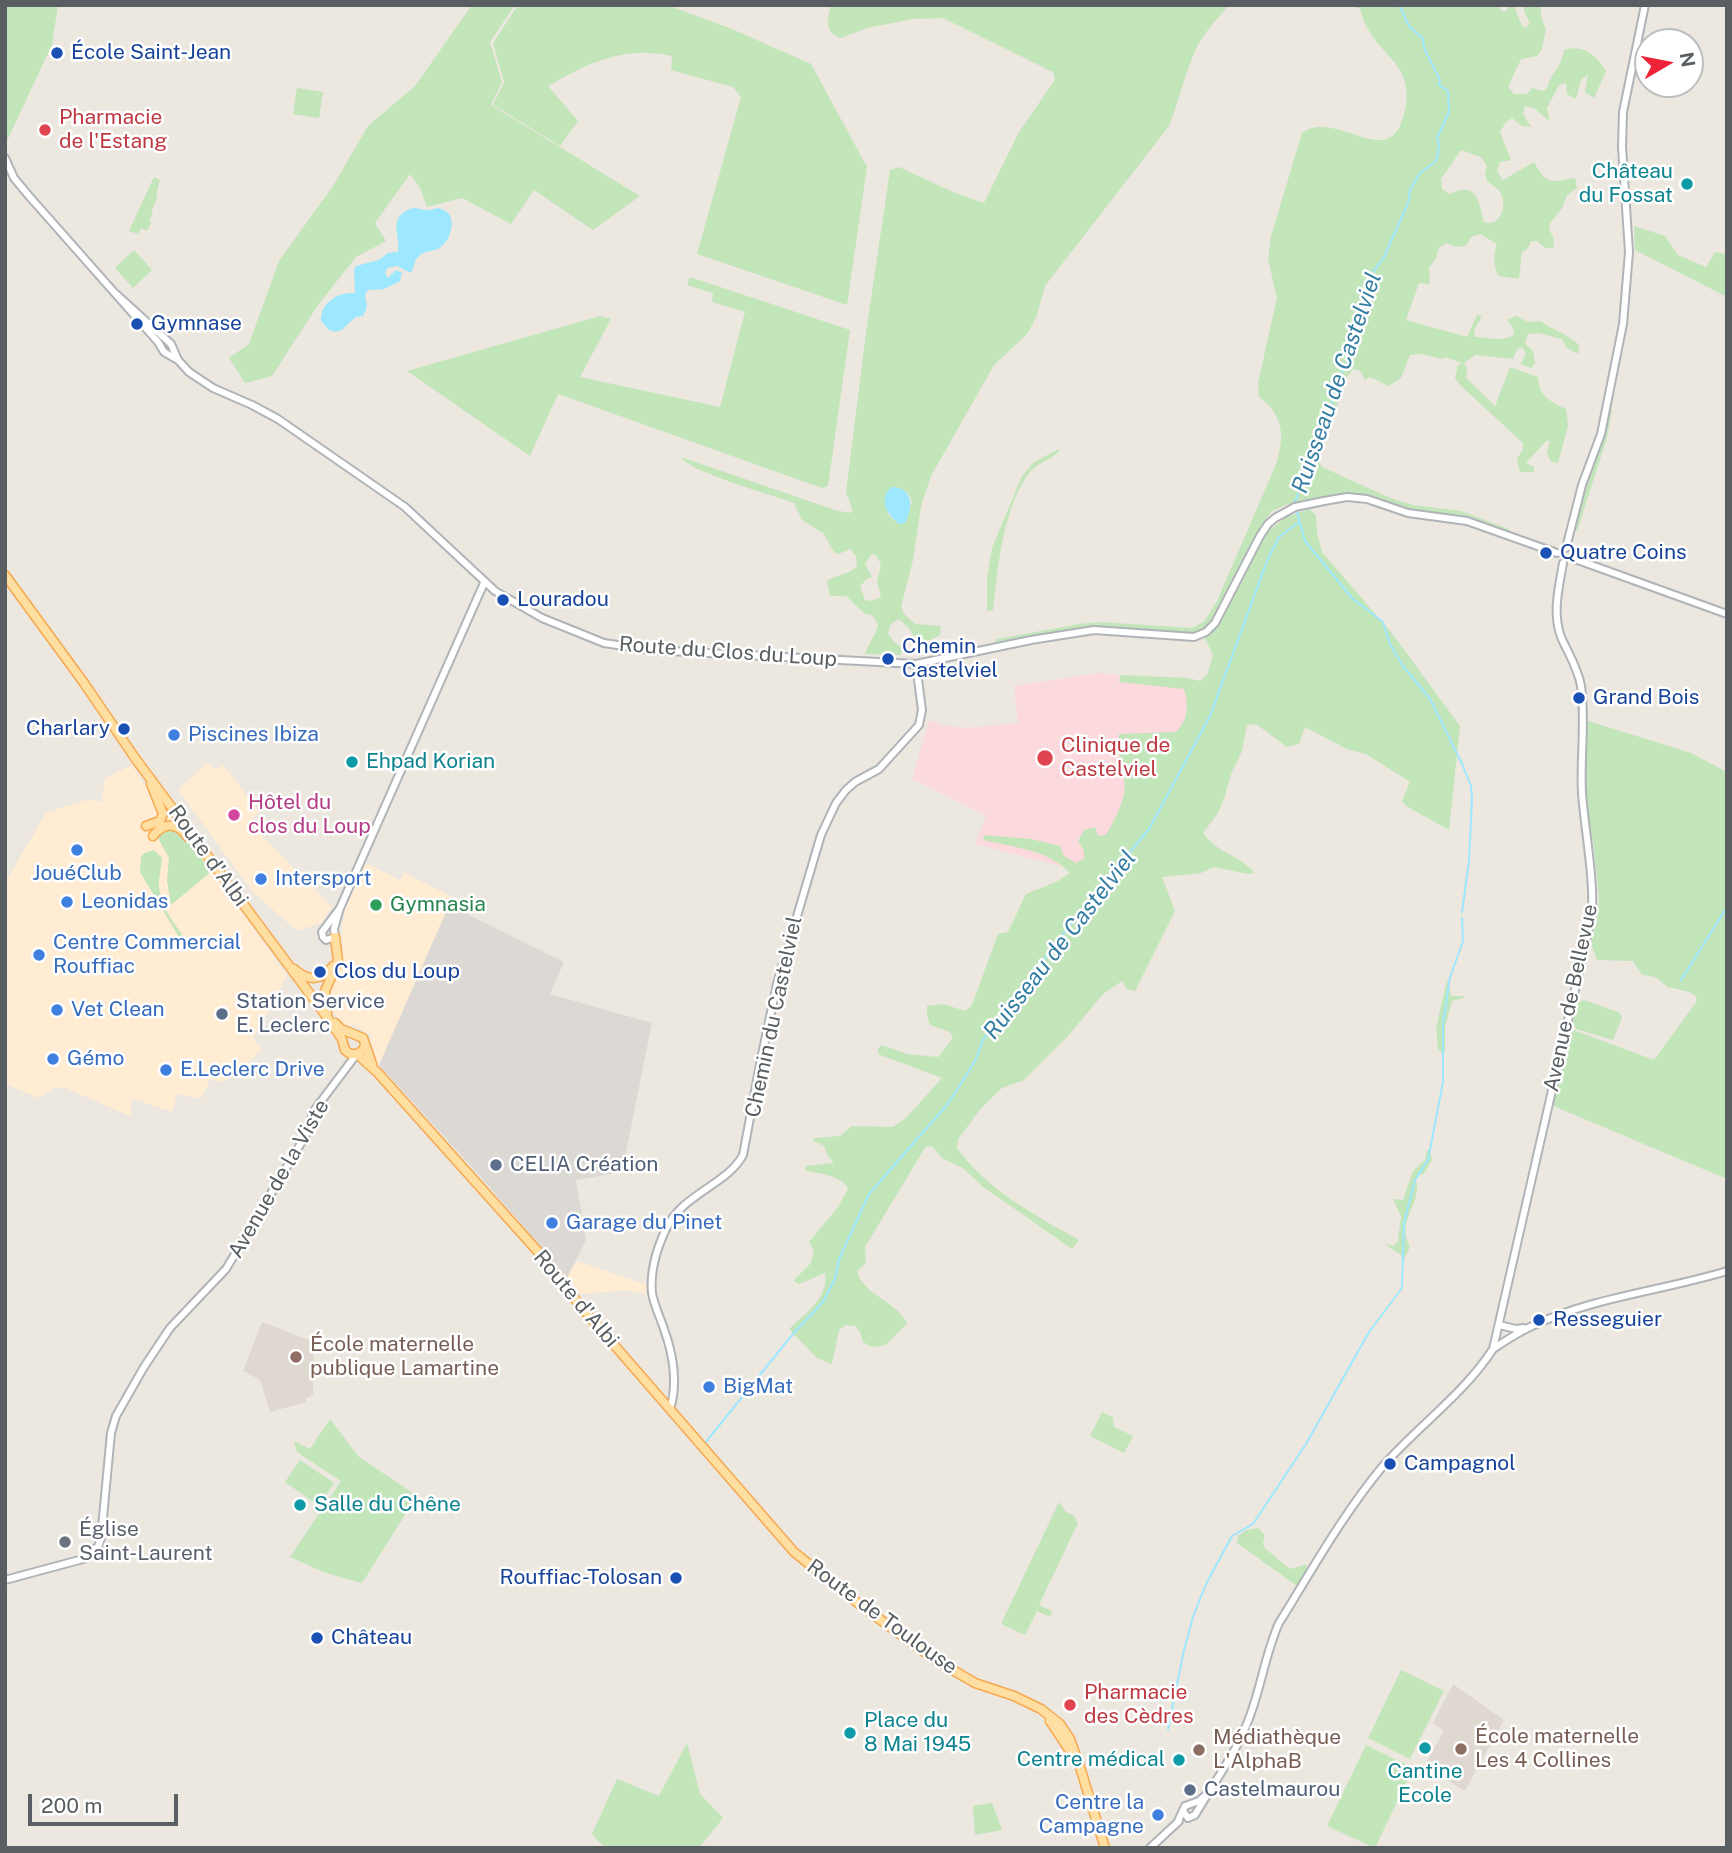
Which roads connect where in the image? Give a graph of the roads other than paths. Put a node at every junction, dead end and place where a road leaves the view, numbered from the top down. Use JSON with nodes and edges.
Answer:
{"nodes":[{"id":1,"x":1645,"y":5,"type":"edge"},
{"id":2,"x":6,"y":165,"type":"edge"},
{"id":3,"x":1566,"y":548,"type":"junction"},
{"id":4,"x":1557,"y":553,"type":"junction"},
{"id":5,"x":1572,"y":558,"type":"junction"},
{"id":6,"x":1563,"y":563,"type":"junction"},
{"id":7,"x":5,"y":575,"type":"edge"},
{"id":8,"x":484,"y":583,"type":"junction"},
{"id":9,"x":1727,"y":614,"type":"edge"},
{"id":10,"x":916,"y":664,"type":"junction"},
{"id":11,"x":84,"y":683,"type":"junction"},
{"id":12,"x":141,"y":766,"type":"junction"},
{"id":13,"x":164,"y":795,"type":"junction"},
{"id":14,"x":146,"y":825,"type":"dead end"},
{"id":15,"x":153,"y":836,"type":"dead end"},
{"id":16,"x":231,"y":888,"type":"junction"},
{"id":17,"x":331,"y":933,"type":"junction"},
{"id":18,"x":287,"y":965,"type":"junction"},
{"id":19,"x":327,"y":1017,"type":"junction"},
{"id":20,"x":352,"y":1034,"type":"junction"},
{"id":21,"x":365,"y":1045,"type":"junction"},
{"id":22,"x":344,"y":1046,"type":"junction"},
{"id":23,"x":356,"y":1055,"type":"junction"},
{"id":24,"x":344,"y":1069,"type":"junction"},
{"id":25,"x":378,"y":1073,"type":"junction"},
{"id":26,"x":1727,"y":1271,"type":"edge"},
{"id":27,"x":1499,"y":1325,"type":"junction"},
{"id":28,"x":1507,"y":1327,"type":"junction"},
{"id":29,"x":1530,"y":1327,"type":"junction"},
{"id":30,"x":1510,"y":1339,"type":"junction"},
{"id":31,"x":1493,"y":1349,"type":"junction"},
{"id":32,"x":674,"y":1375,"type":"junction"},
{"id":33,"x":660,"y":1398,"type":"junction"},
{"id":34,"x":670,"y":1409,"type":"junction"},
{"id":35,"x":771,"y":1527,"type":"joint"},
{"id":36,"x":5,"y":1580,"type":"edge"},
{"id":37,"x":1212,"y":1790,"type":"junction"},
{"id":38,"x":1190,"y":1804,"type":"junction"},
{"id":39,"x":1197,"y":1813,"type":"junction"},
{"id":40,"x":1185,"y":1814,"type":"junction"},
{"id":41,"x":1105,"y":1848,"type":"edge"},
{"id":42,"x":1150,"y":1848,"type":"edge"}],
"edges":[{"from":1,"to":3,"type":"street"},
{"from":2,"to":8,"type":"street","name":"Route du Clos du Loup"},
{"from":3,"to":4,"type":"street"},
{"from":3,"to":5,"type":"street"},
{"from":4,"to":6,"type":"street"},
{"from":4,"to":10,"type":"street","name":"Route du Clos du Loup"},
{"from":5,"to":6,"type":"street"},
{"from":5,"to":9,"type":"street"},
{"from":6,"to":27,"type":"street","name":"Avenue de Bellevue"},
{"from":7,"to":11,"type":"main road","name":"Route d'Albi"},
{"from":8,"to":10,"type":"street","name":"Route du Clos du Loup"},
{"from":8,"to":17,"type":"street"},
{"from":10,"to":32,"type":"street","name":"Chemin du Castelviel"},
{"from":11,"to":12,"type":"main road","name":"Route d'Albi"},
{"from":11,"to":13,"type":"main road","name":"Route d'Albi"},
{"from":12,"to":13,"type":"main road","name":"Route d'Albi"},
{"from":12,"to":14,"type":"main road"},
{"from":13,"to":16,"type":"main road","name":"Route d'Albi"},
{"from":15,"to":16,"type":"main road"},
{"from":16,"to":18,"type":"main road","name":"Route d'Albi"},
{"from":17,"to":18,"type":"main road"},
{"from":17,"to":19,"type":"main road"},
{"from":18,"to":19,"type":"main road","name":"Route d'Albi"},
{"from":19,"to":20,"type":"main road","name":"Route d'Albi"},
{"from":19,"to":22,"type":"main road","name":"Route d'Albi"},
{"from":20,"to":21,"type":"main road"},
{"from":20,"to":22,"type":"main road"},
{"from":21,"to":23,"type":"main road"},
{"from":21,"to":25,"type":"main road","name":"Route d'Albi"},
{"from":22,"to":23,"type":"main road"},
{"from":22,"to":24,"type":"street"},
{"from":23,"to":24,"type":"street","name":"Avenue de la Viste"},
{"from":23,"to":25,"type":"main road","name":"Route d'Albi"},
{"from":24,"to":36,"type":"street","name":"Avenue de la Viste"},
{"from":25,"to":33,"type":"main road","name":"Route d'Albi"},
{"from":26,"to":29,"type":"street"},
{"from":27,"to":28,"type":"street"},
{"from":27,"to":31,"type":"street","name":"Avenue de Bellevue"},
{"from":28,"to":29,"type":"street"},
{"from":28,"to":30,"type":"street"},
{"from":29,"to":30,"type":"street"},
{"from":30,"to":31,"type":"street"},
{"from":31,"to":37,"type":"street"},
{"from":32,"to":33,"type":"street"},
{"from":32,"to":34,"type":"street","name":"Chemin du Castelviel"},
{"from":33,"to":34,"type":"main road","name":"Route d'Albi"},
{"from":34,"to":35,"type":"main road","name":"Route d'Albi"},
{"from":35,"to":41,"type":"main road","name":"Route de Toulouse"},
{"from":37,"to":38,"type":"street"},
{"from":37,"to":39,"type":"street"},
{"from":38,"to":39,"type":"street"},
{"from":38,"to":40,"type":"street"},
{"from":39,"to":40,"type":"street"},
{"from":40,"to":42,"type":"street"}]}
